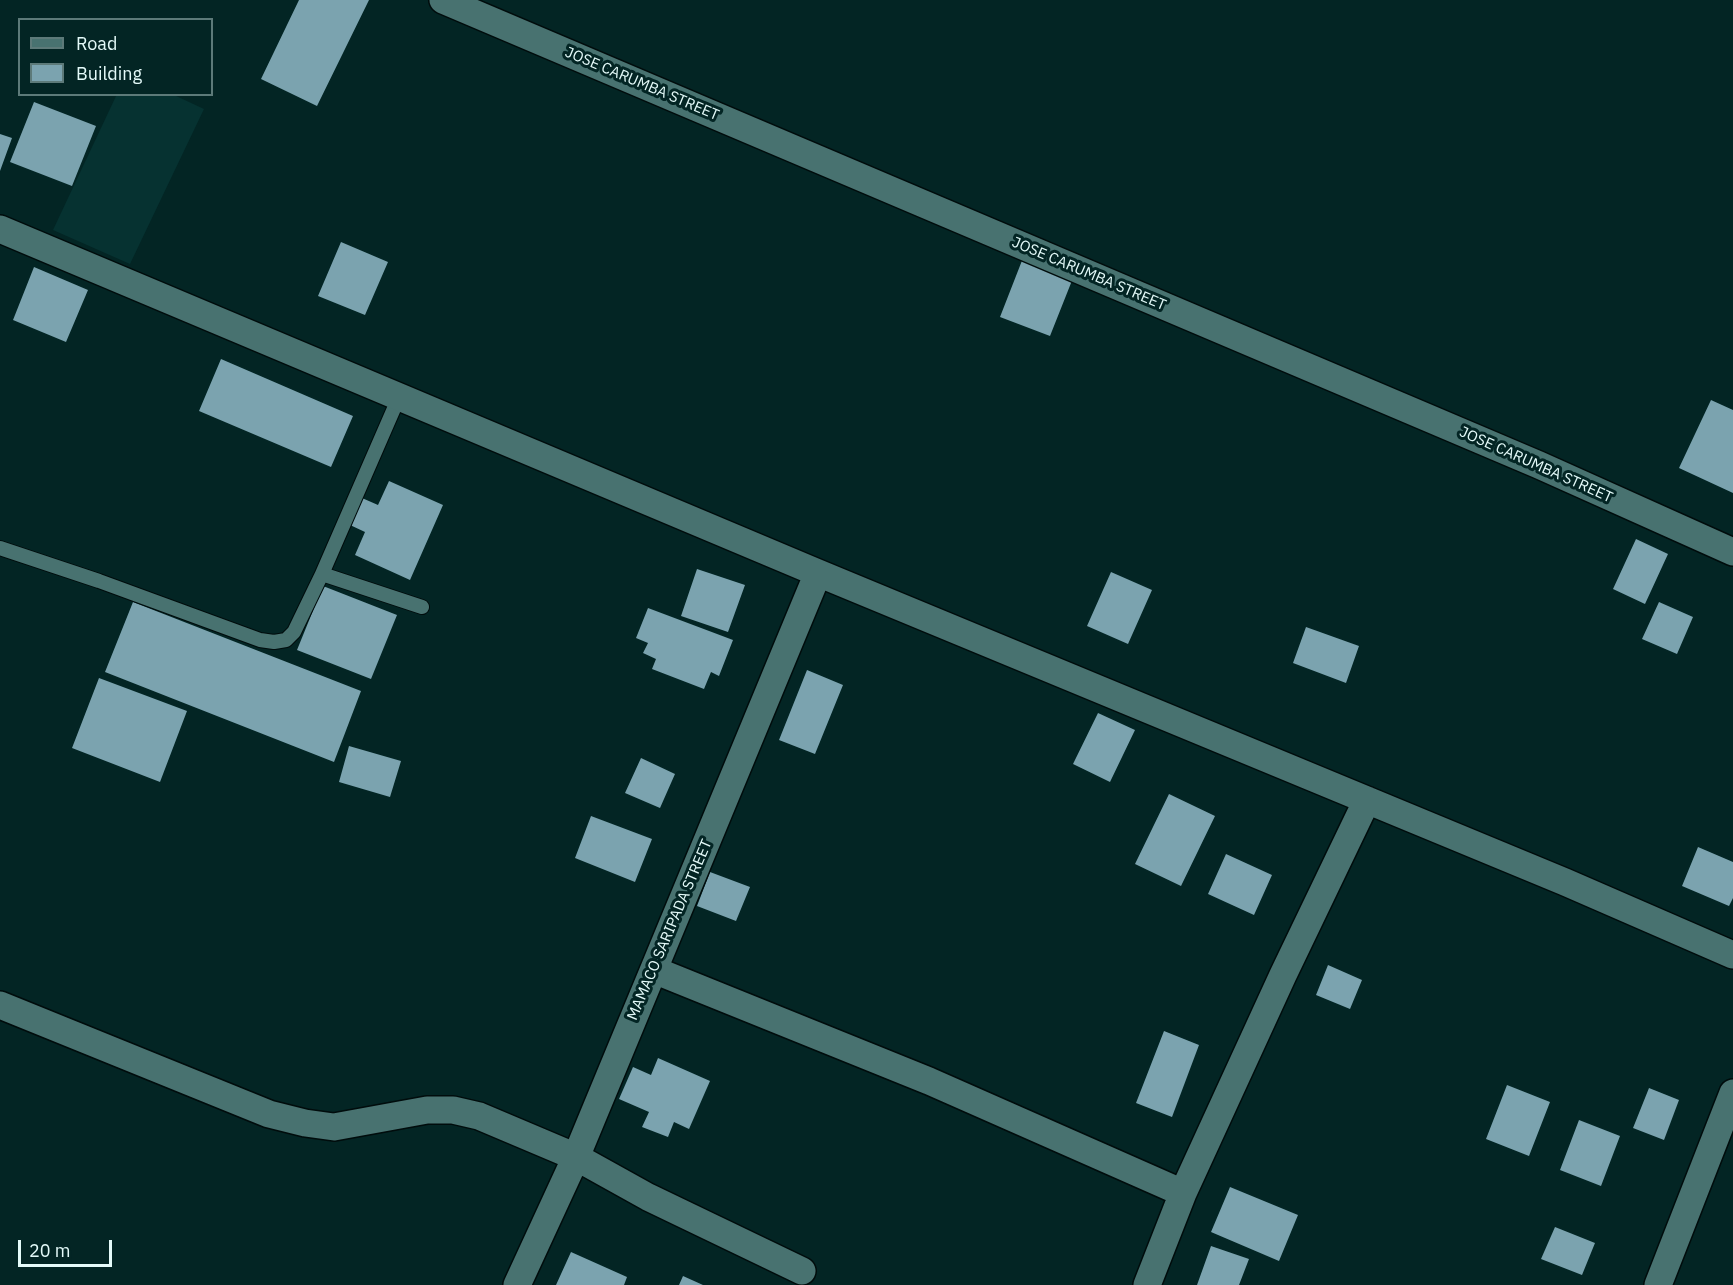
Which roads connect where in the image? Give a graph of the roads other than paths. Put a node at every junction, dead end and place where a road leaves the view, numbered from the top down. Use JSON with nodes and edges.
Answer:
{"nodes":[{"id":1,"x":443,"y":0,"type":"edge"},
{"id":2,"x":0,"y":229,"type":"edge"},
{"id":3,"x":399,"y":397,"type":"junction"},
{"id":4,"x":0,"y":548,"type":"edge"},
{"id":5,"x":1733,"y":552,"type":"edge"},
{"id":6,"x":818,"y":573,"type":"junction"},
{"id":7,"x":322,"y":574,"type":"junction"},
{"id":8,"x":422,"y":607,"type":"dead end"},
{"id":9,"x":1367,"y":800,"type":"junction"},
{"id":10,"x":1733,"y":955,"type":"edge"},
{"id":11,"x":654,"y":970,"type":"junction"},
{"id":12,"x":0,"y":1005,"type":"edge"},
{"id":13,"x":1733,"y":1093,"type":"edge"},
{"id":14,"x":576,"y":1157,"type":"junction"},
{"id":15,"x":1183,"y":1193,"type":"junction"},
{"id":16,"x":802,"y":1271,"type":"dead end"},
{"id":17,"x":517,"y":1285,"type":"edge"},
{"id":18,"x":1147,"y":1285,"type":"edge"},
{"id":19,"x":1658,"y":1285,"type":"edge"}],
"edges":[{"from":1,"to":5,"type":"street","name":"JOSE CARUMBA STREET"},
{"from":2,"to":3,"type":"street"},
{"from":3,"to":6,"type":"street"},
{"from":3,"to":7,"type":"lane"},
{"from":4,"to":7,"type":"lane"},
{"from":6,"to":9,"type":"street"},
{"from":6,"to":11,"type":"street","name":"MAMACO SARIPADA STREET"},
{"from":7,"to":8,"type":"lane"},
{"from":9,"to":10,"type":"street"},
{"from":9,"to":15,"type":"street"},
{"from":11,"to":14,"type":"street","name":"MAMACO SARIPADA STREET"},
{"from":11,"to":15,"type":"street"},
{"from":12,"to":14,"type":"street"},
{"from":13,"to":19,"type":"street"},
{"from":14,"to":16,"type":"street"},
{"from":14,"to":17,"type":"street","name":"MAMACO SARIPADA STREET"},
{"from":15,"to":18,"type":"street"}]}
